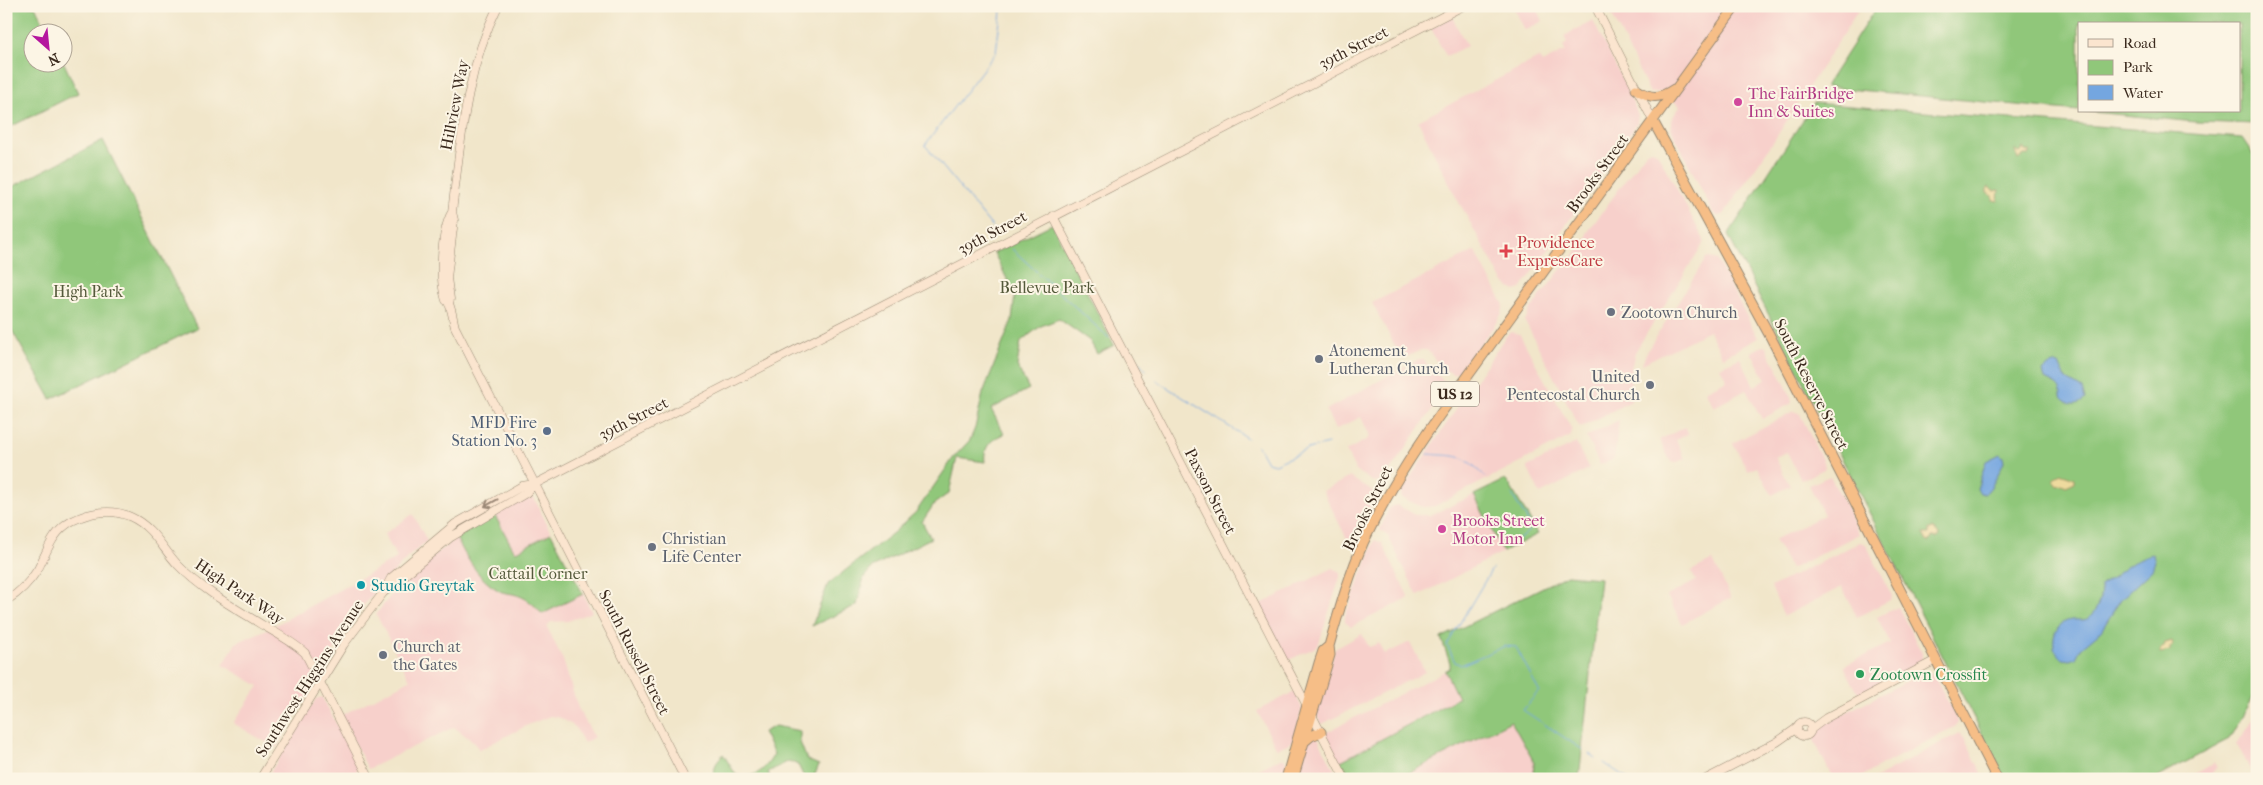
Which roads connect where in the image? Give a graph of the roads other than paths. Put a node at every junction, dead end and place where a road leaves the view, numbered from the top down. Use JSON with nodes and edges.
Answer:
{"nodes":[{"id":1,"x":498,"y":6,"type":"edge"},
{"id":2,"x":1463,"y":6,"type":"edge"},
{"id":3,"x":1595,"y":6,"type":"edge"},
{"id":4,"x":1736,"y":6,"type":"edge"},
{"id":5,"x":1678,"y":86,"type":"junction"},
{"id":6,"x":1636,"y":90,"type":"junction"},
{"id":7,"x":1653,"y":121,"type":"junction"},
{"id":8,"x":1053,"y":216,"type":"junction"},
{"id":9,"x":535,"y":484,"type":"junction"},
{"id":10,"x":455,"y":524,"type":"junction"},
{"id":11,"x":412,"y":569,"type":"junction"},
{"id":12,"x":383,"y":593,"type":"junction"},
{"id":13,"x":6,"y":601,"type":"edge"},
{"id":14,"x":1936,"y":660,"type":"junction"},
{"id":15,"x":320,"y":682,"type":"junction"},
{"id":16,"x":1309,"y":711,"type":"junction"},
{"id":17,"x":1826,"y":718,"type":"junction"},
{"id":18,"x":1806,"y":722,"type":"junction"},
{"id":19,"x":1810,"y":730,"type":"junction"},
{"id":20,"x":1798,"y":731,"type":"junction"},
{"id":21,"x":1321,"y":732,"type":"junction"},
{"id":22,"x":1303,"y":746,"type":"junction"},
{"id":23,"x":260,"y":779,"type":"edge"},
{"id":24,"x":370,"y":779,"type":"edge"},
{"id":25,"x":685,"y":779,"type":"edge"},
{"id":26,"x":1286,"y":779,"type":"edge"},
{"id":27,"x":1293,"y":779,"type":"edge"},
{"id":28,"x":1344,"y":779,"type":"edge"},
{"id":29,"x":1706,"y":779,"type":"edge"},
{"id":30,"x":1997,"y":779,"type":"edge"}],
"edges":[{"from":1,"to":9,"type":"main road","name":"Hillview Way"},
{"from":2,"to":8,"type":"main road","name":"39th Street"},
{"from":3,"to":6,"type":"main road","name":"South Reserve Street"},
{"from":4,"to":5,"type":"highway","name":"Brooks Street"},
{"from":5,"to":6,"type":"highway"},
{"from":5,"to":7,"type":"highway","name":"Brooks Street"},
{"from":6,"to":7,"type":"main road","name":"South Reserve Street"},
{"from":7,"to":14,"type":"highway","name":"South Reserve Street"},
{"from":7,"to":16,"type":"highway","name":"Brooks Street","number":"US 12"},
{"from":8,"to":9,"type":"main road","name":"39th Street"},
{"from":8,"to":16,"type":"main road","name":"Paxson Street"},
{"from":9,"to":10,"type":"main road","name":"Southwest Higgins Avenue","one_way":true},
{"from":9,"to":11,"type":"main road","name":"Southwest Higgins Avenue"},
{"from":9,"to":25,"type":"main road","name":"South Russell Street"},
{"from":10,"to":11,"type":"main road","name":"Southwest Higgins Avenue"},
{"from":10,"to":12,"type":"main road","name":"Southwest Higgins Avenue"},
{"from":11,"to":12,"type":"main road","name":"Southwest Higgins Avenue"},
{"from":12,"to":15,"type":"main road","name":"Southwest Higgins Avenue"},
{"from":13,"to":15,"type":"main road","name":"High Park Way"},
{"from":14,"to":17,"type":"main road"},
{"from":14,"to":30,"type":"highway","name":"South Reserve Street"},
{"from":15,"to":23,"type":"main road","name":"Southwest Higgins Avenue"},
{"from":15,"to":24,"type":"main road","name":"High Park Way"},
{"from":16,"to":21,"type":"main road","name":"Paxson Street"},
{"from":16,"to":22,"type":"highway","name":"Brooks Street","number":"US 12"},
{"from":16,"to":26,"type":"highway","name":"Brooks Street","number":"US 12"},
{"from":17,"to":18,"type":"main road"},
{"from":17,"to":19,"type":"main road"},
{"from":18,"to":19,"type":"main road"},
{"from":18,"to":20,"type":"main road"},
{"from":19,"to":20,"type":"main road"},
{"from":20,"to":29,"type":"main road"},
{"from":21,"to":22,"type":"highway"},
{"from":21,"to":28,"type":"main road","name":"Paxson Street"},
{"from":22,"to":27,"type":"highway","name":"Brooks Street","number":"US 12"}]}
